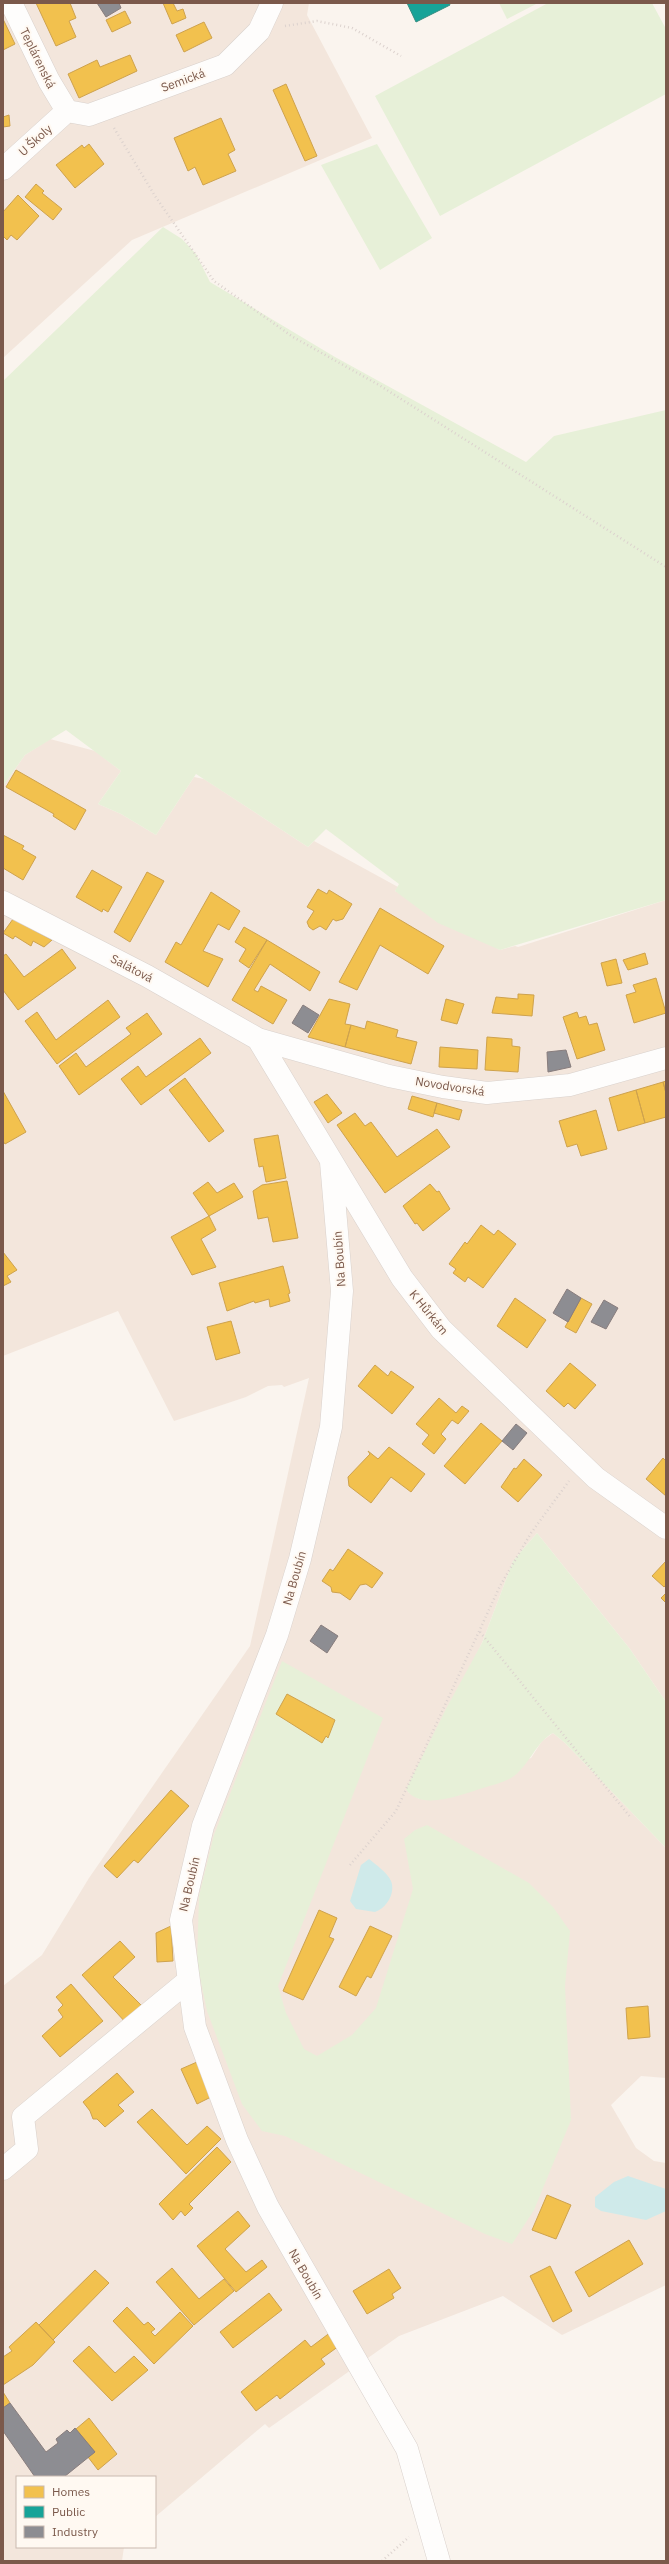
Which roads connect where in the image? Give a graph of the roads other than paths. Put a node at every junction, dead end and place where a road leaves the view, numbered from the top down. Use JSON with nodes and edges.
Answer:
{"nodes":[{"id":1,"x":11,"y":3,"type":"edge"},
{"id":2,"x":272,"y":3,"type":"edge"},
{"id":3,"x":67,"y":111,"type":"junction"},
{"id":4,"x":3,"y":169,"type":"edge"},
{"id":5,"x":3,"y":902,"type":"edge"},
{"id":6,"x":258,"y":1040,"type":"junction"},
{"id":7,"x":666,"y":1058,"type":"edge"},
{"id":8,"x":331,"y":1162,"type":"junction"},
{"id":9,"x":666,"y":1528,"type":"edge"},
{"id":10,"x":189,"y":1980,"type":"junction"},
{"id":11,"x":3,"y":2170,"type":"edge"},
{"id":12,"x":439,"y":2561,"type":"edge"}],
"edges":[{"from":1,"to":3,"type":"street","name":"Teplárenská"},
{"from":2,"to":3,"type":"street","name":"Semická"},
{"from":3,"to":4,"type":"street","name":"U Školy"},
{"from":5,"to":6,"type":"street","name":"Salátová"},
{"from":6,"to":7,"type":"street","name":"Novodvorská"},
{"from":6,"to":8,"type":"street","name":"K Hůrkám"},
{"from":8,"to":9,"type":"street","name":"K Hůrkám"},
{"from":8,"to":10,"type":"street","name":"Na Boubín"},
{"from":10,"to":11,"type":"street"},
{"from":10,"to":12,"type":"street","name":"Na Boubín"}]}
